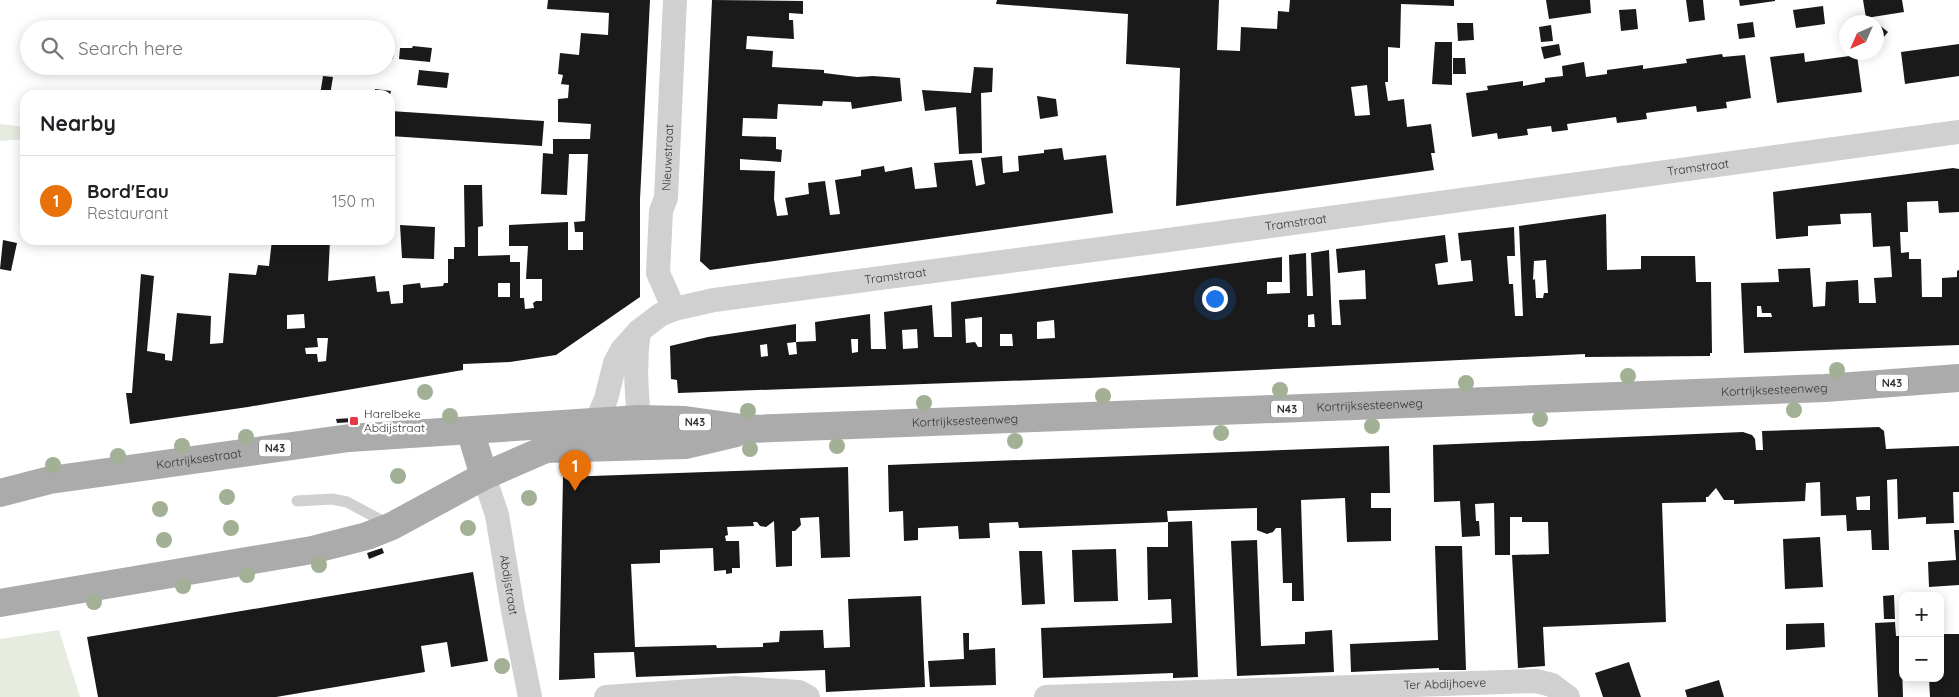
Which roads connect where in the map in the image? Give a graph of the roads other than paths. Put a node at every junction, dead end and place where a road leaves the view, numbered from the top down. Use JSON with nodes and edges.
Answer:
{"nodes":[{"id":1,"x":675,"y":0,"type":"edge"},
{"id":2,"x":1959,"y":132,"type":"edge"},
{"id":3,"x":674,"y":309,"type":"junction"},
{"id":4,"x":639,"y":330,"type":"junction"},
{"id":5,"x":1959,"y":378,"type":"edge"},
{"id":6,"x":640,"y":419,"type":"junction"},
{"id":7,"x":596,"y":422,"type":"junction"},
{"id":8,"x":750,"y":430,"type":"junction"},
{"id":9,"x":472,"y":431,"type":"junction"},
{"id":10,"x":641,"y":446,"type":"junction"},
{"id":11,"x":484,"y":476,"type":"junction"},
{"id":12,"x":0,"y":493,"type":"edge"},
{"id":13,"x":297,"y":500,"type":"dead end"},
{"id":14,"x":392,"y":526,"type":"junction"},
{"id":15,"x":0,"y":603,"type":"edge"},
{"id":16,"x":530,"y":697,"type":"edge"},
{"id":17,"x":606,"y":697,"type":"edge"},
{"id":18,"x":808,"y":697,"type":"edge"},
{"id":19,"x":1046,"y":697,"type":"edge"},
{"id":20,"x":1568,"y":697,"type":"edge"}],
"edges":[{"from":1,"to":3,"type":"street","name":"Nieuwstraat"},
{"from":2,"to":3,"type":"street","name":"Tramstraat"},
{"from":3,"to":4,"type":"street","name":"Tramstraat"},
{"from":4,"to":6,"type":"street"},
{"from":4,"to":7,"type":"street","name":"Tramstraat"},
{"from":5,"to":8,"type":"main road","name":"Kortrijksesteenweg","number":"N43"},
{"from":6,"to":7,"type":"main road","name":"Kortrijksestraat","number":"N43"},
{"from":6,"to":8,"type":"main road","name":"Kortrijksesteenweg","number":"N43"},
{"from":6,"to":10,"type":"street"},
{"from":7,"to":9,"type":"main road","name":"Kortrijksestraat","number":"N43"},
{"from":8,"to":10,"type":"main road","name":"Kortrijksesteenweg","number":"N43"},
{"from":9,"to":11,"type":"main road"},
{"from":9,"to":12,"type":"main road","name":"Kortrijksestraat","number":"N43"},
{"from":10,"to":11,"type":"main road","name":"Kortrijksesteenweg","number":"N43"},
{"from":11,"to":14,"type":"main road","number":"N43"},
{"from":11,"to":16,"type":"street","name":"Abdijstraat"},
{"from":13,"to":14,"type":"lane"},
{"from":14,"to":15,"type":"main road","number":"N43"},
{"from":17,"to":18,"type":"street"},
{"from":19,"to":20,"type":"street","name":"Ter Abdijhoeve"}]}
